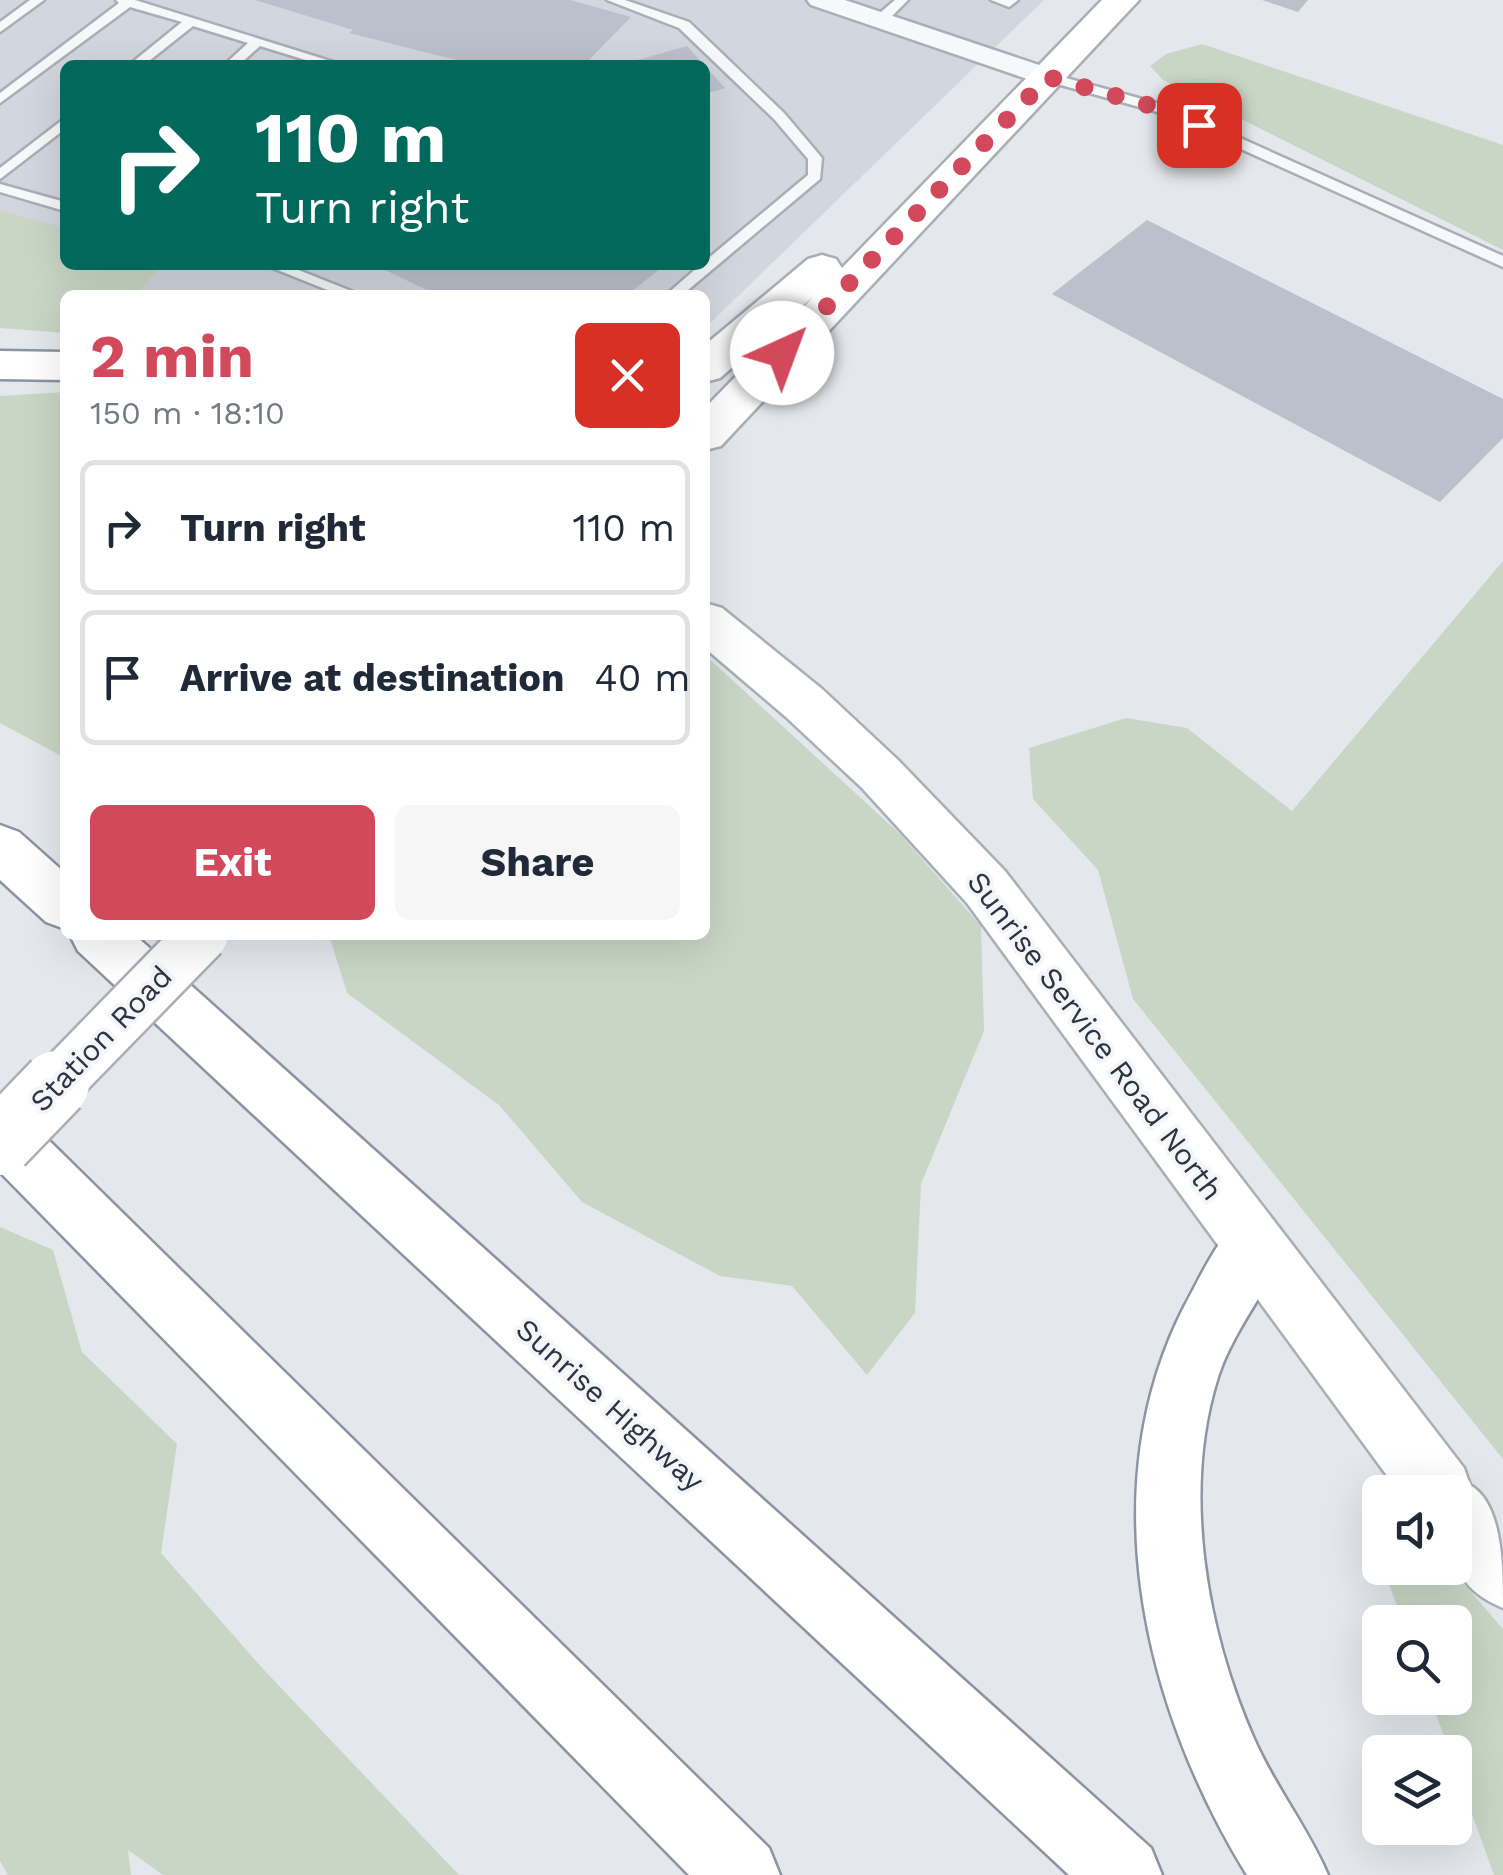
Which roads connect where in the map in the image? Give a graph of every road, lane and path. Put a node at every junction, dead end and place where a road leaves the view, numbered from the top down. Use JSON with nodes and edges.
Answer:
{"nodes":[{"id":1,"x":38,"y":0,"type":"edge"},
{"id":2,"x":613,"y":0,"type":"edge"},
{"id":3,"x":820,"y":0,"type":"edge"},
{"id":4,"x":902,"y":0,"type":"edge"},
{"id":5,"x":998,"y":0,"type":"edge"},
{"id":6,"x":1012,"y":0,"type":"edge"},
{"id":7,"x":1122,"y":0,"type":"edge"},
{"id":8,"x":125,"y":1,"type":"edge"},
{"id":9,"x":880,"y":20,"type":"junction"},
{"id":10,"x":191,"y":21,"type":"junction"},
{"id":11,"x":0,"y":28,"type":"edge"},
{"id":12,"x":258,"y":42,"type":"junction"},
{"id":13,"x":142,"y":60,"type":"edge"},
{"id":14,"x":237,"y":60,"type":"edge"},
{"id":15,"x":318,"y":60,"type":"edge"},
{"id":16,"x":1048,"y":77,"type":"junction"},
{"id":17,"x":0,"y":99,"type":"edge"},
{"id":18,"x":60,"y":126,"type":"edge"},
{"id":19,"x":0,"y":175,"type":"edge"},
{"id":20,"x":0,"y":188,"type":"edge"},
{"id":21,"x":60,"y":205,"type":"edge"},
{"id":22,"x":886,"y":244,"type":"junction"},
{"id":23,"x":1503,"y":262,"type":"edge"},
{"id":24,"x":710,"y":264,"type":"edge"},
{"id":25,"x":312,"y":270,"type":"edge"},
{"id":26,"x":703,"y":270,"type":"edge"},
{"id":27,"x":346,"y":290,"type":"edge"},
{"id":28,"x":679,"y":290,"type":"edge"},
{"id":29,"x":710,"y":364,"type":"edge"},
{"id":30,"x":0,"y":365,"type":"edge"},
{"id":31,"x":60,"y":366,"type":"edge"},
{"id":32,"x":710,"y":430,"type":"edge"},
{"id":33,"x":710,"y":625,"type":"edge"},
{"id":34,"x":0,"y":846,"type":"edge"},
{"id":35,"x":60,"y":901,"type":"edge"},
{"id":36,"x":102,"y":940,"type":"edge"},
{"id":37,"x":197,"y":940,"type":"edge"},
{"id":38,"x":0,"y":1132,"type":"edge"},
{"id":39,"x":0,"y":1142,"type":"edge"},
{"id":40,"x":1254,"y":1249,"type":"junction"},
{"id":41,"x":1427,"y":1475,"type":"edge"},
{"id":42,"x":1472,"y":1534,"type":"edge"},
{"id":43,"x":1503,"y":1574,"type":"edge"},
{"id":44,"x":742,"y":1875,"type":"edge"},
{"id":45,"x":1124,"y":1875,"type":"edge"},
{"id":46,"x":1290,"y":1875,"type":"edge"}],
"edges":[{"from":1,"to":11,"type":"lane"},
{"from":2,"to":24,"type":"lane"},
{"from":3,"to":9,"type":"street"},
{"from":4,"to":9,"type":"lane"},
{"from":5,"to":6,"type":"lane"},
{"from":7,"to":16,"type":"main road"},
{"from":8,"to":10,"type":"lane"},
{"from":8,"to":17,"type":"lane"},
{"from":9,"to":16,"type":"street"},
{"from":10,"to":12,"type":"lane"},
{"from":10,"to":13,"type":"lane"},
{"from":12,"to":14,"type":"lane"},
{"from":12,"to":15,"type":"lane"},
{"from":16,"to":22,"type":"main road"},
{"from":16,"to":23,"type":"lane"},
{"from":18,"to":19,"type":"lane"},
{"from":20,"to":21,"type":"lane"},
{"from":22,"to":29,"type":"main road"},
{"from":22,"to":32,"type":"main road"},
{"from":25,"to":27,"type":"lane"},
{"from":26,"to":28,"type":"lane"},
{"from":30,"to":31,"type":"main road"},
{"from":33,"to":40,"type":"main road","name":"Sunrise Service Road North"},
{"from":34,"to":35,"type":"main road"},
{"from":36,"to":45,"type":"main road","name":"Sunrise Highway"},
{"from":37,"to":39,"type":"main road","name":"Station Road","bridge":true},
{"from":38,"to":44,"type":"main road"},
{"from":40,"to":41,"type":"main road","name":"Sunrise Service Road North"},
{"from":40,"to":46,"type":"main road"},
{"from":42,"to":43,"type":"main road"}]}
